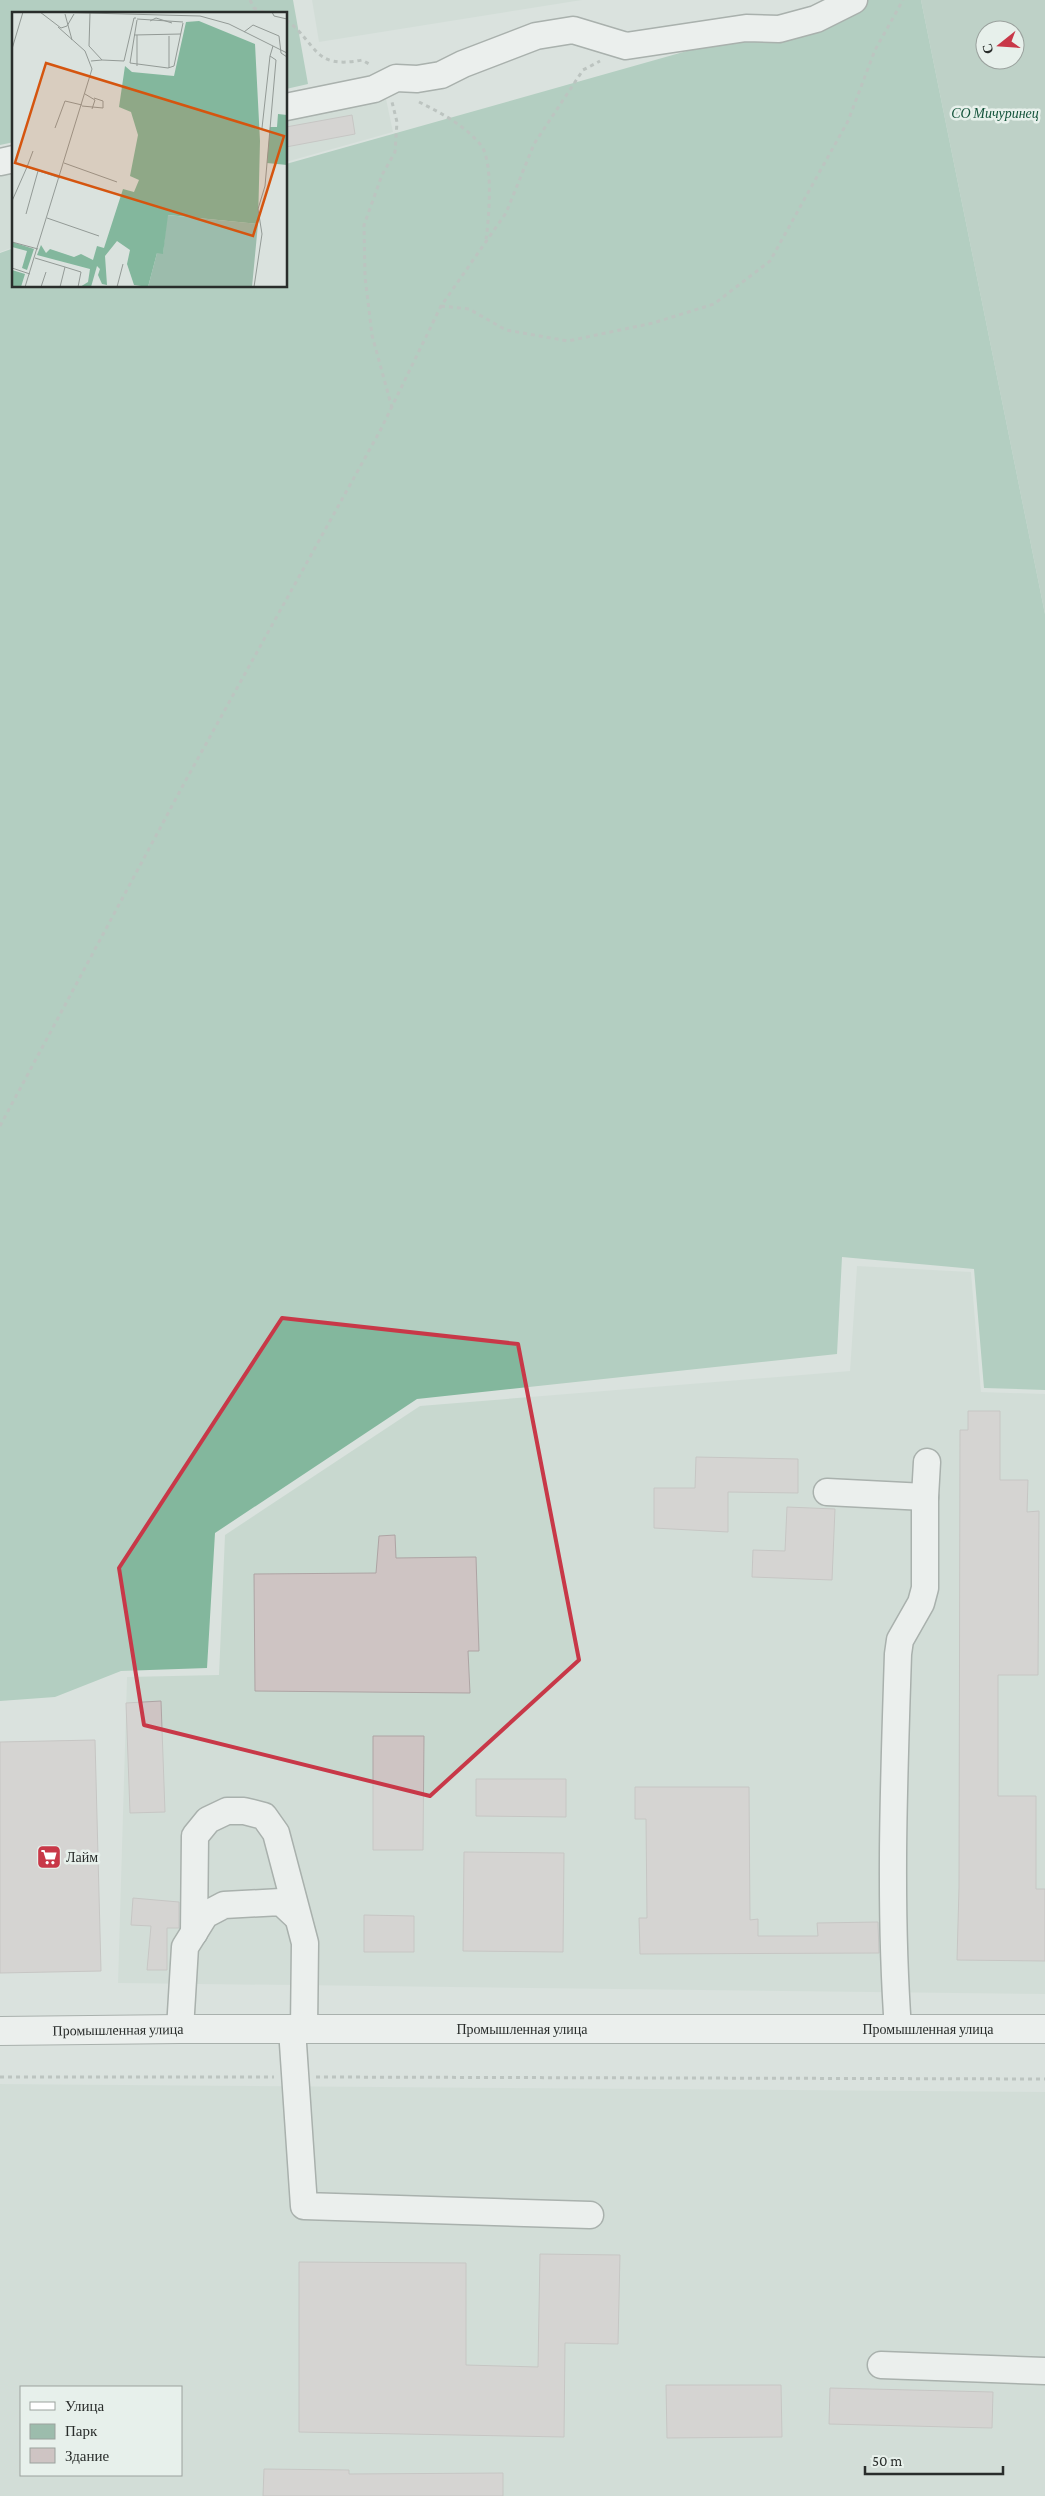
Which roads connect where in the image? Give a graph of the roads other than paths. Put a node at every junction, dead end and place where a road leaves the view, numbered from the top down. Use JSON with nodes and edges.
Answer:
{"nodes":[{"id":1,"x":854,"y":0,"type":"edge"},
{"id":2,"x":288,"y":107,"type":"edge"},
{"id":3,"x":927,"y":1462,"type":"dead end"},
{"id":4,"x":827,"y":1492,"type":"dead end"},
{"id":5,"x":925,"y":1497,"type":"junction"},
{"id":6,"x":297,"y":1917,"type":"junction"},
{"id":7,"x":194,"y":1933,"type":"junction"},
{"id":8,"x":180,"y":2029,"type":"junction"},
{"id":9,"x":298,"y":2029,"type":"junction"},
{"id":10,"x":898,"y":2029,"type":"junction"},
{"id":11,"x":1045,"y":2029,"type":"edge"},
{"id":12,"x":0,"y":2032,"type":"edge"},
{"id":13,"x":590,"y":2214,"type":"dead end"},
{"id":14,"x":881,"y":2365,"type":"dead end"},
{"id":15,"x":1045,"y":2371,"type":"edge"}],
"edges":[{"from":1,"to":2,"type":"lane"},
{"from":3,"to":5,"type":"lane"},
{"from":4,"to":5,"type":"lane"},
{"from":5,"to":10,"type":"lane"},
{"from":6,"to":7,"type":"lane"},
{"from":6,"to":7,"type":"lane"},
{"from":6,"to":9,"type":"lane"},
{"from":7,"to":8,"type":"lane"},
{"from":8,"to":9,"type":"main road","name":"Промышленная улица"},
{"from":8,"to":12,"type":"main road","name":"Промышленная улица"},
{"from":9,"to":10,"type":"main road","name":"Промышленная улица"},
{"from":9,"to":13,"type":"lane"},
{"from":10,"to":11,"type":"main road","name":"Промышленная улица"},
{"from":14,"to":15,"type":"lane"}]}
